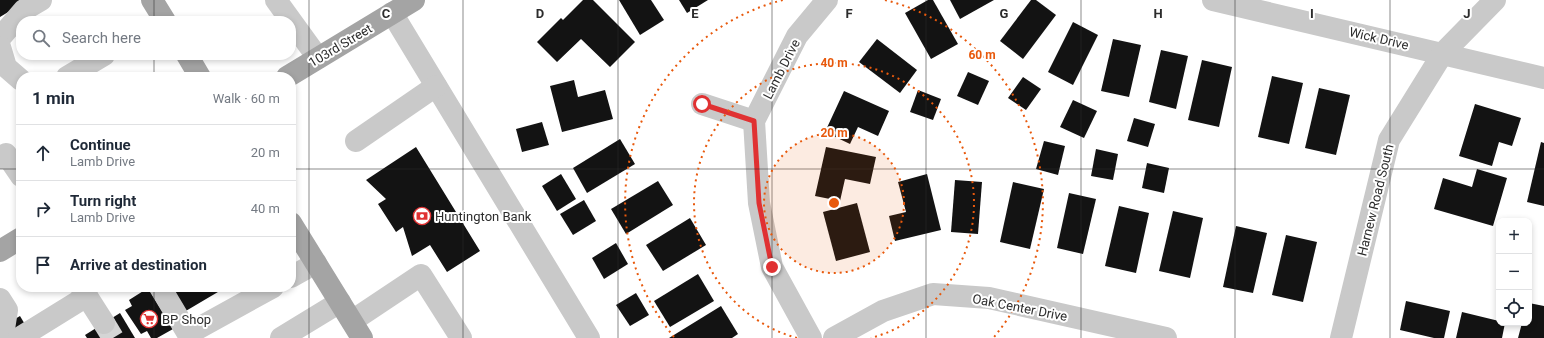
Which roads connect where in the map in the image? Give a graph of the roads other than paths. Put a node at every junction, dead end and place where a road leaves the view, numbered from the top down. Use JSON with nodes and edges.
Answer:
{"nodes":[{"id":1,"x":41,"y":0,"type":"edge"},
{"id":2,"x":152,"y":0,"type":"edge"},
{"id":3,"x":276,"y":0,"type":"edge"},
{"id":4,"x":414,"y":0,"type":"edge"},
{"id":5,"x":827,"y":0,"type":"edge"},
{"id":6,"x":1213,"y":0,"type":"edge"},
{"id":7,"x":1495,"y":0,"type":"edge"},
{"id":8,"x":392,"y":13,"type":"junction"},
{"id":9,"x":19,"y":16,"type":"edge"},
{"id":10,"x":161,"y":16,"type":"edge"},
{"id":11,"x":288,"y":16,"type":"edge"},
{"id":12,"x":16,"y":19,"type":"edge"},
{"id":13,"x":296,"y":28,"type":"edge"},
{"id":14,"x":0,"y":38,"type":"edge"},
{"id":15,"x":0,"y":48,"type":"edge"},
{"id":16,"x":1443,"y":54,"type":"junction"},
{"id":17,"x":318,"y":58,"type":"junction"},
{"id":18,"x":96,"y":60,"type":"edge"},
{"id":19,"x":190,"y":60,"type":"edge"},
{"id":20,"x":75,"y":72,"type":"edge"},
{"id":21,"x":197,"y":72,"type":"edge"},
{"id":22,"x":295,"y":72,"type":"edge"},
{"id":23,"x":16,"y":75,"type":"edge"},
{"id":24,"x":1544,"y":78,"type":"edge"},
{"id":25,"x":436,"y":86,"type":"junction"},
{"id":26,"x":702,"y":104,"type":"dead end"},
{"id":27,"x":754,"y":121,"type":"junction"},
{"id":28,"x":356,"y":141,"type":"dead end"},
{"id":29,"x":0,"y":158,"type":"edge"},
{"id":30,"x":16,"y":169,"type":"edge"},
{"id":31,"x":296,"y":231,"type":"edge"},
{"id":32,"x":16,"y":241,"type":"edge"},
{"id":33,"x":0,"y":251,"type":"edge"},
{"id":34,"x":316,"y":263,"type":"junction"},
{"id":35,"x":296,"y":274,"type":"edge"},
{"id":36,"x":83,"y":292,"type":"edge"},
{"id":37,"x":85,"y":292,"type":"edge"},
{"id":38,"x":163,"y":292,"type":"edge"},
{"id":39,"x":249,"y":293,"type":"edge"},
{"id":40,"x":0,"y":299,"type":"edge"},
{"id":41,"x":340,"y":302,"type":"junction"},
{"id":42,"x":104,"y":323,"type":"tunnel mouth"},
{"id":43,"x":357,"y":330,"type":"edge"},
{"id":44,"x":7,"y":338,"type":"edge"},
{"id":45,"x":19,"y":338,"type":"edge"},
{"id":46,"x":281,"y":338,"type":"edge"},
{"id":47,"x":461,"y":338,"type":"edge"},
{"id":48,"x":588,"y":338,"type":"edge"},
{"id":49,"x":811,"y":338,"type":"edge"},
{"id":50,"x":834,"y":338,"type":"edge"},
{"id":51,"x":1166,"y":338,"type":"edge"},
{"id":52,"x":1341,"y":338,"type":"edge"}],
"edges":[{"from":1,"to":9,"type":"street"},
{"from":2,"to":10,"type":"main road"},
{"from":3,"to":11,"type":"street"},
{"from":4,"to":8,"type":"main road","name":"103rd Street"},
{"from":5,"to":27,"type":"street","name":"Lamb Drive"},
{"from":6,"to":16,"type":"street","name":"Wick Drive"},
{"from":7,"to":16,"type":"street","name":"Harnew Road South"},
{"from":8,"to":17,"type":"main road","name":"103rd Street"},
{"from":8,"to":25,"type":"street"},
{"from":12,"to":14,"type":"street"},
{"from":13,"to":17,"type":"street"},
{"from":15,"to":23,"type":"street"},
{"from":16,"to":24,"type":"street","name":"Wick Drive"},
{"from":16,"to":52,"type":"street","name":"Harnew Road South"},
{"from":17,"to":22,"type":"main road","name":"103rd Street"},
{"from":18,"to":20,"type":"street"},
{"from":19,"to":21,"type":"main road"},
{"from":25,"to":28,"type":"street"},
{"from":25,"to":48,"type":"street"},
{"from":26,"to":27,"type":"street"},
{"from":27,"to":49,"type":"street"},
{"from":29,"to":30,"type":"street"},
{"from":31,"to":34,"type":"main road"},
{"from":32,"to":33,"type":"main road"},
{"from":34,"to":35,"type":"street"},
{"from":34,"to":41,"type":"main road"},
{"from":36,"to":45,"type":"street"},
{"from":37,"to":42,"type":"street"},
{"from":38,"to":39,"type":"street"},
{"from":40,"to":44,"type":"street"},
{"from":41,"to":43,"type":"main road"},
{"from":41,"to":46,"type":"street"},
{"from":43,"to":47,"type":"street"},
{"from":50,"to":51,"type":"street","name":"Oak Center Drive"}]}
